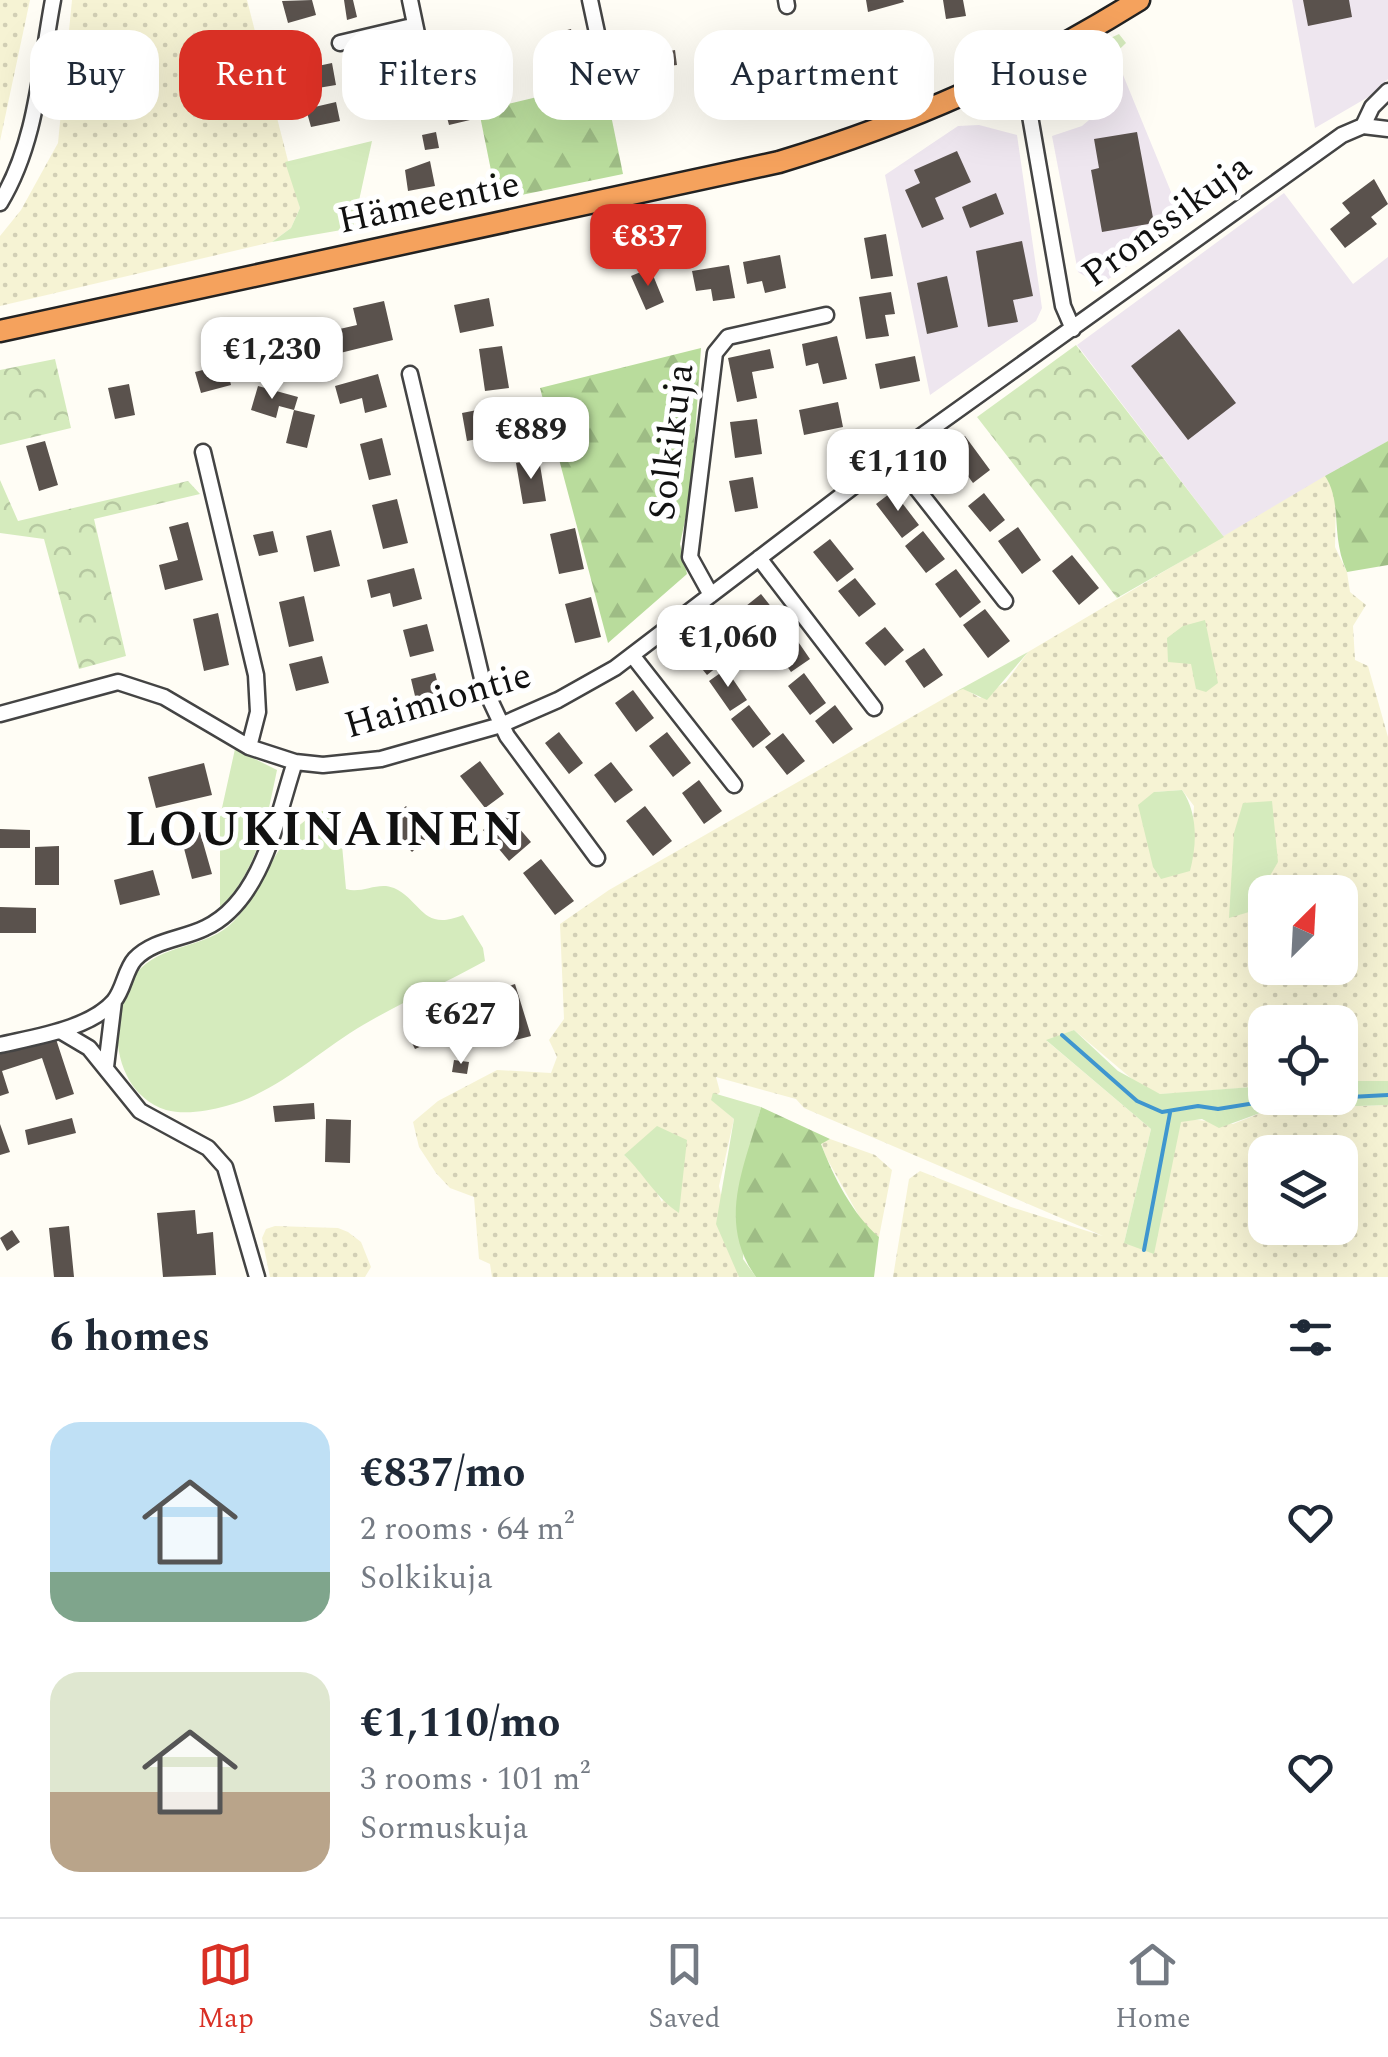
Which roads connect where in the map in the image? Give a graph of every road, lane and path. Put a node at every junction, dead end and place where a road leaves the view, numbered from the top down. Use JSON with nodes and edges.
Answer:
{"nodes":[{"id":1,"x":52,"y":0,"type":"edge"},
{"id":2,"x":410,"y":0,"type":"edge"},
{"id":3,"x":590,"y":0,"type":"edge"},
{"id":4,"x":1139,"y":0,"type":"edge"},
{"id":5,"x":412,"y":26,"type":"junction"},
{"id":6,"x":413,"y":30,"type":"edge"},
{"id":7,"x":596,"y":30,"type":"edge"},
{"id":8,"x":1089,"y":30,"type":"edge"},
{"id":9,"x":340,"y":43,"type":"dead end"},
{"id":10,"x":1388,"y":92,"type":"edge"},
{"id":11,"x":954,"y":99,"type":"edge"},
{"id":12,"x":1031,"y":120,"type":"edge"},
{"id":13,"x":1363,"y":126,"type":"junction"},
{"id":14,"x":1388,"y":128,"type":"edge"},
{"id":15,"x":0,"y":203,"type":"edge"},
{"id":16,"x":826,"y":315,"type":"dead end"},
{"id":17,"x":1073,"y":329,"type":"junction"},
{"id":18,"x":0,"y":331,"type":"edge"},
{"id":19,"x":410,"y":374,"type":"dead end"},
{"id":20,"x":203,"y":452,"type":"dead end"},
{"id":21,"x":892,"y":457,"type":"junction"},
{"id":22,"x":759,"y":558,"type":"junction"},
{"id":23,"x":711,"y":594,"type":"junction"},
{"id":24,"x":1004,"y":601,"type":"dead end"},
{"id":25,"x":632,"y":655,"type":"junction"},
{"id":26,"x":874,"y":708,"type":"dead end"},
{"id":27,"x":0,"y":714,"type":"edge"},
{"id":28,"x":501,"y":725,"type":"junction"},
{"id":29,"x":249,"y":747,"type":"junction"},
{"id":30,"x":295,"y":762,"type":"junction"},
{"id":31,"x":734,"y":785,"type":"dead end"},
{"id":32,"x":598,"y":858,"type":"dead end"},
{"id":33,"x":114,"y":1002,"type":"junction"},
{"id":34,"x":62,"y":1032,"type":"junction"},
{"id":35,"x":0,"y":1044,"type":"edge"},
{"id":36,"x":106,"y":1067,"type":"junction"},
{"id":37,"x":257,"y":1277,"type":"edge"}],
"edges":[{"from":1,"to":15,"type":"street"},
{"from":2,"to":5,"type":"street"},
{"from":3,"to":7,"type":"street"},
{"from":4,"to":8,"type":"highway","name":"Hämeentie"},
{"from":5,"to":6,"type":"street"},
{"from":5,"to":9,"type":"street"},
{"from":10,"to":13,"type":"street","name":"Pronssikuja"},
{"from":11,"to":18,"type":"highway","name":"Hämeentie"},
{"from":12,"to":17,"type":"street"},
{"from":13,"to":14,"type":"street"},
{"from":13,"to":17,"type":"street","name":"Pronssikuja"},
{"from":16,"to":23,"type":"street","name":"Solkikuja"},
{"from":17,"to":21,"type":"street","name":"Haimiontie"},
{"from":19,"to":28,"type":"street"},
{"from":20,"to":29,"type":"street"},
{"from":21,"to":22,"type":"street","name":"Haimiontie"},
{"from":21,"to":24,"type":"street"},
{"from":22,"to":23,"type":"street","name":"Haimiontie"},
{"from":22,"to":26,"type":"street"},
{"from":23,"to":25,"type":"street","name":"Haimiontie"},
{"from":25,"to":28,"type":"street","name":"Haimiontie"},
{"from":25,"to":31,"type":"street"},
{"from":27,"to":29,"type":"street","name":"Haimiontie"},
{"from":28,"to":30,"type":"street","name":"Haimiontie"},
{"from":28,"to":32,"type":"street"},
{"from":29,"to":30,"type":"street","name":"Haimiontie"},
{"from":30,"to":33,"type":"street"},
{"from":33,"to":34,"type":"street"},
{"from":33,"to":36,"type":"street"},
{"from":34,"to":35,"type":"street"},
{"from":34,"to":36,"type":"street"},
{"from":36,"to":37,"type":"street"}]}
